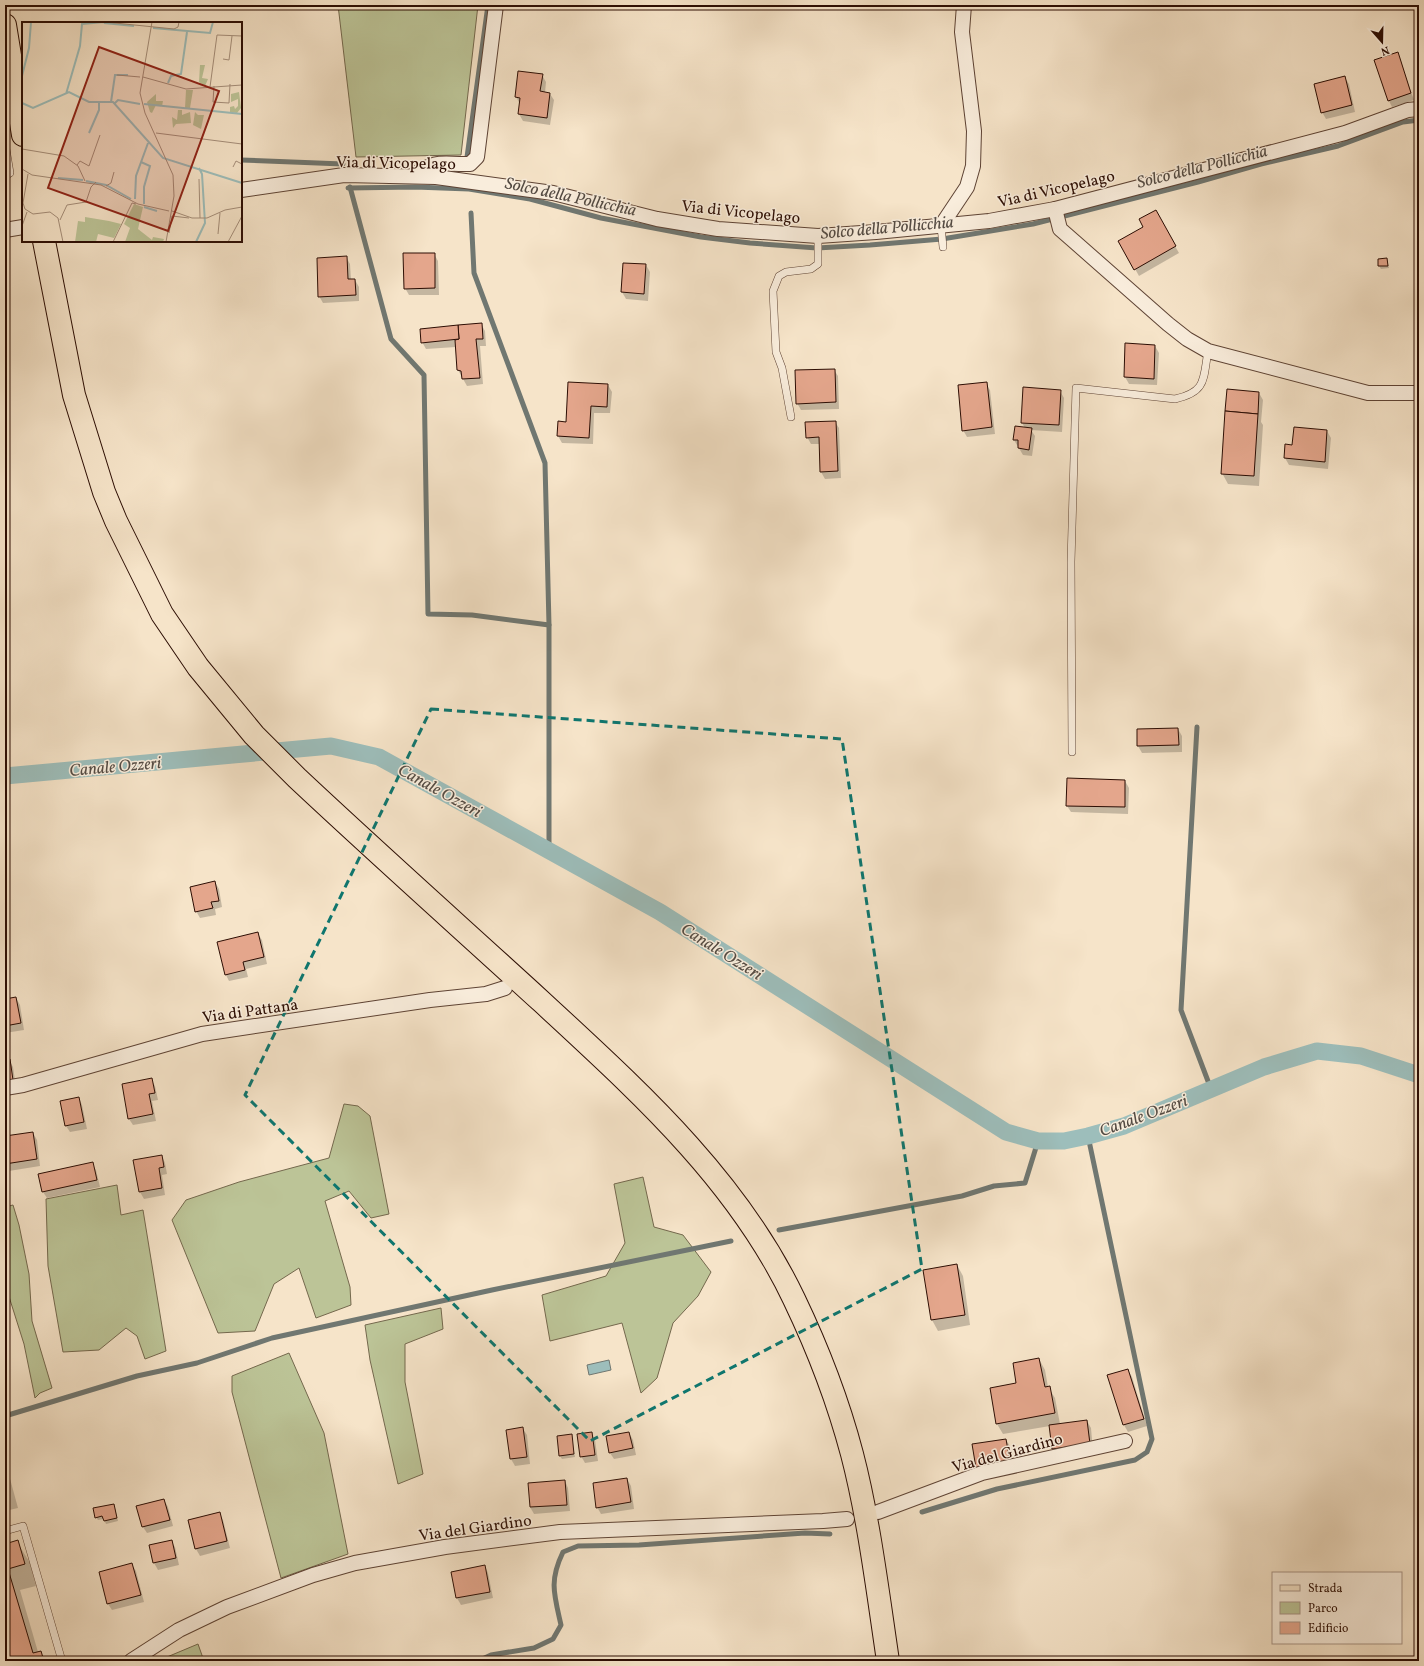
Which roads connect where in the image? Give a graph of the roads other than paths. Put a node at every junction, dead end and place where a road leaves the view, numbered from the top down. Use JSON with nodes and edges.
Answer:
{"nodes":[{"id":1,"x":496,"y":5,"type":"edge"},
{"id":2,"x":964,"y":5,"type":"edge"},
{"id":3,"x":5,"y":25,"type":"edge"},
{"id":4,"x":1419,"y":109,"type":"edge"},
{"id":5,"x":22,"y":129,"type":"edge"},
{"id":6,"x":5,"y":143,"type":"edge"},
{"id":7,"x":5,"y":176,"type":"edge"},
{"id":8,"x":412,"y":176,"type":"junction"},
{"id":9,"x":242,"y":190,"type":"edge"},
{"id":10,"x":1055,"y":211,"type":"junction"},
{"id":11,"x":22,"y":227,"type":"edge"},
{"id":12,"x":5,"y":230,"type":"edge"},
{"id":13,"x":941,"y":230,"type":"junction"},
{"id":14,"x":818,"y":238,"type":"junction"},
{"id":15,"x":44,"y":242,"type":"edge"},
{"id":16,"x":943,"y":247,"type":"dead end"},
{"id":17,"x":1208,"y":350,"type":"junction"},
{"id":18,"x":1419,"y":393,"type":"edge"},
{"id":19,"x":791,"y":417,"type":"dead end"},
{"id":20,"x":1072,"y":752,"type":"dead end"},
{"id":21,"x":505,"y":988,"type":"dead end"},
{"id":22,"x":5,"y":1088,"type":"edge"},
{"id":23,"x":1125,"y":1441,"type":"dead end"},
{"id":24,"x":878,"y":1512,"type":"dead end"},
{"id":25,"x":846,"y":1518,"type":"dead end"},
{"id":26,"x":5,"y":1531,"type":"edge"},
{"id":27,"x":62,"y":1661,"type":"edge"},
{"id":28,"x":131,"y":1661,"type":"edge"},
{"id":29,"x":888,"y":1661,"type":"edge"}],
"edges":[{"from":1,"to":8,"type":"street"},
{"from":2,"to":13,"type":"street"},
{"from":3,"to":5,"type":"main road"},
{"from":4,"to":10,"type":"street","name":"Via di Vicopelago"},
{"from":6,"to":7,"type":"lane"},
{"from":8,"to":9,"type":"street","name":"Via di Vicopelago"},
{"from":8,"to":14,"type":"street","name":"Via di Vicopelago"},
{"from":10,"to":13,"type":"street","name":"Via di Vicopelago"},
{"from":10,"to":17,"type":"street"},
{"from":11,"to":12,"type":"street"},
{"from":13,"to":14,"type":"street","name":"Via di Vicopelago"},
{"from":13,"to":16,"type":"lane"},
{"from":14,"to":19,"type":"lane"},
{"from":15,"to":29,"type":"main road"},
{"from":17,"to":18,"type":"street"},
{"from":17,"to":20,"type":"lane"},
{"from":21,"to":22,"type":"street","name":"Via di Pattana"},
{"from":23,"to":24,"type":"street","name":"Via del Giardino"},
{"from":25,"to":28,"type":"street","name":"Via del Giardino"},
{"from":26,"to":27,"type":"lane"}]}
